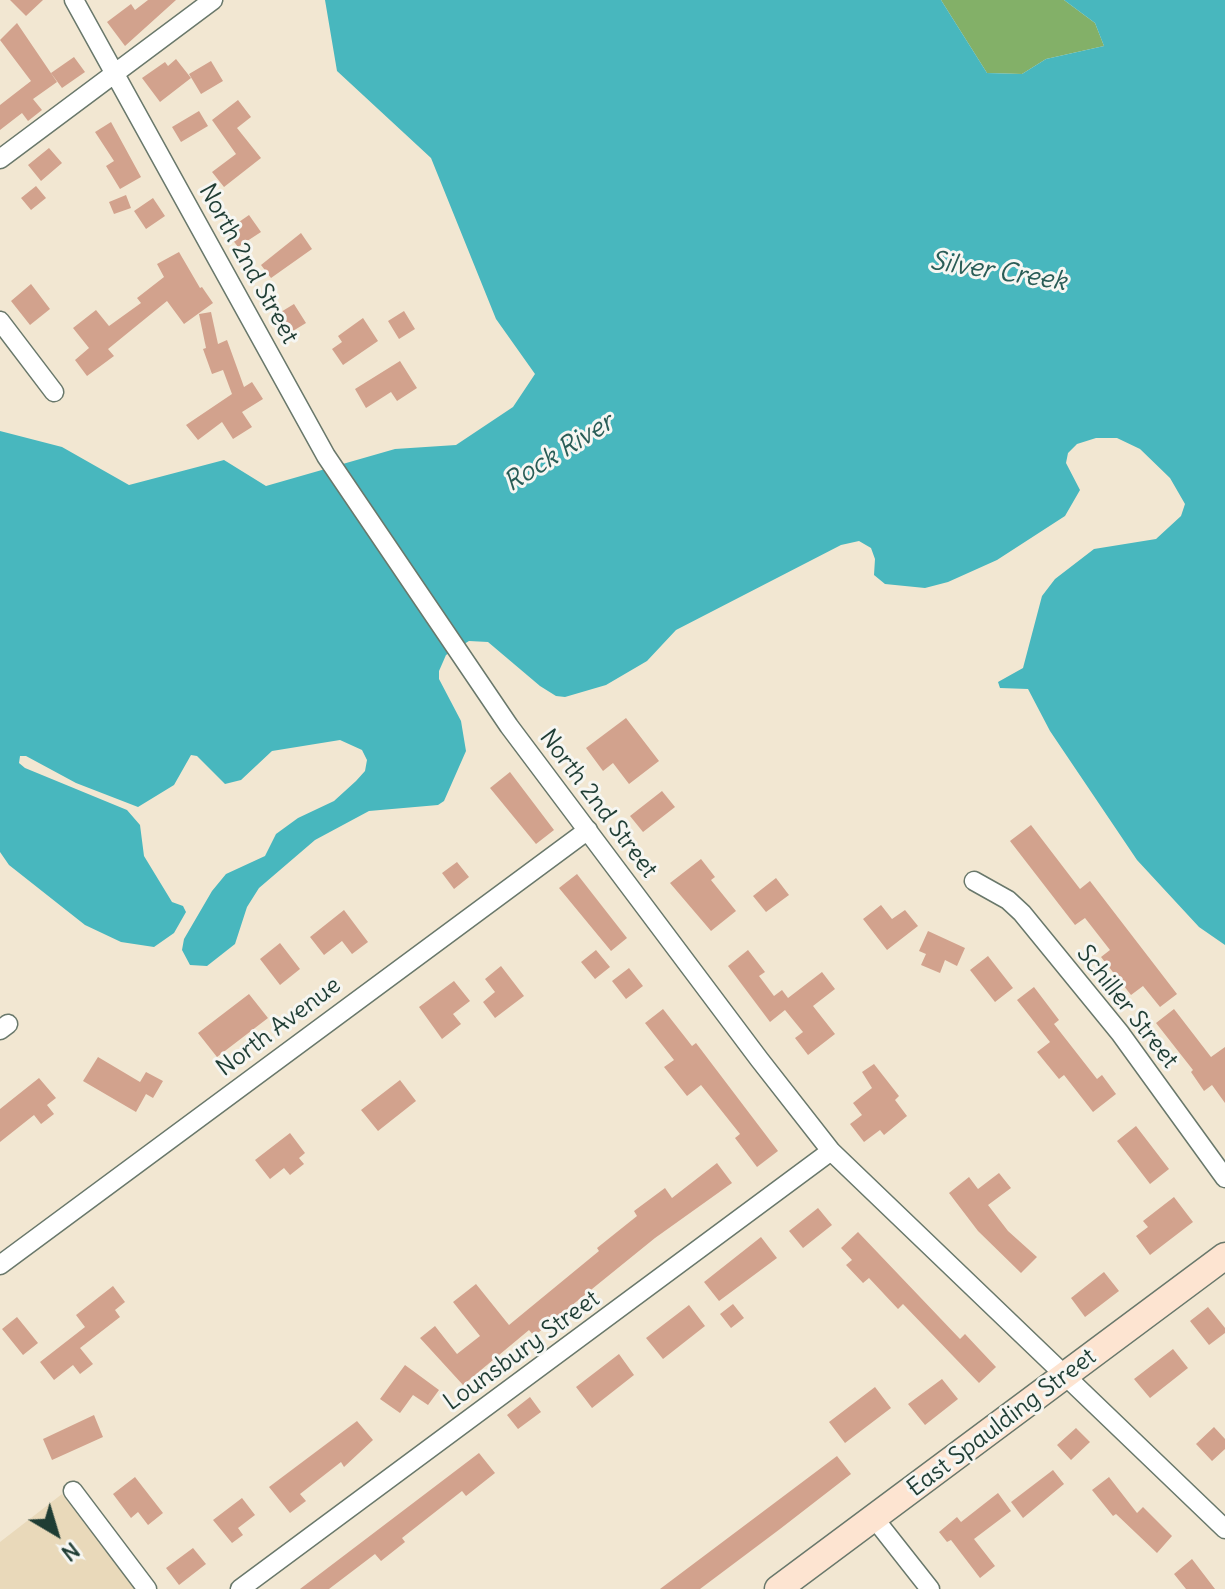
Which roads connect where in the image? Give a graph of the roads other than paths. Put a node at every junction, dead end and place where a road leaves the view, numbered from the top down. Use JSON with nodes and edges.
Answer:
{"nodes":[{"id":1,"x":74,"y":0,"type":"edge"},
{"id":2,"x":213,"y":0,"type":"edge"},
{"id":3,"x":115,"y":74,"type":"junction"},
{"id":4,"x":0,"y":159,"type":"edge"},
{"id":5,"x":0,"y":321,"type":"edge"},
{"id":6,"x":54,"y":392,"type":"dead end"},
{"id":7,"x":588,"y":830,"type":"junction"},
{"id":8,"x":974,"y":881,"type":"dead end"},
{"id":9,"x":831,"y":1151,"type":"junction"},
{"id":10,"x":1225,"y":1178,"type":"edge"},
{"id":11,"x":1225,"y":1256,"type":"edge"},
{"id":12,"x":0,"y":1265,"type":"edge"},
{"id":13,"x":1066,"y":1375,"type":"junction"},
{"id":14,"x":73,"y":1491,"type":"dead end"},
{"id":15,"x":874,"y":1518,"type":"junction"},
{"id":16,"x":1225,"y":1529,"type":"edge"},
{"id":17,"x":147,"y":1589,"type":"edge"},
{"id":18,"x":240,"y":1589,"type":"edge"},
{"id":19,"x":778,"y":1589,"type":"edge"},
{"id":20,"x":930,"y":1589,"type":"edge"}],
"edges":[{"from":1,"to":3,"type":"street","name":"North 2nd Street"},
{"from":2,"to":3,"type":"street"},
{"from":3,"to":4,"type":"street"},
{"from":3,"to":7,"type":"street","name":"North 2nd Street"},
{"from":5,"to":6,"type":"street"},
{"from":7,"to":9,"type":"street","name":"North 2nd Street"},
{"from":7,"to":12,"type":"street","name":"North Avenue"},
{"from":8,"to":10,"type":"street","name":"Schiller Street"},
{"from":9,"to":13,"type":"street","name":"North 2nd Street"},
{"from":9,"to":18,"type":"street","name":"Lounsbury Street"},
{"from":11,"to":13,"type":"street","name":"East Spaulding Street"},
{"from":13,"to":15,"type":"street","name":"East Spaulding Street"},
{"from":13,"to":16,"type":"street","name":"North 2nd Street"},
{"from":14,"to":17,"type":"street"},
{"from":15,"to":19,"type":"street","name":"East Spaulding Street"},
{"from":15,"to":20,"type":"street"}]}
